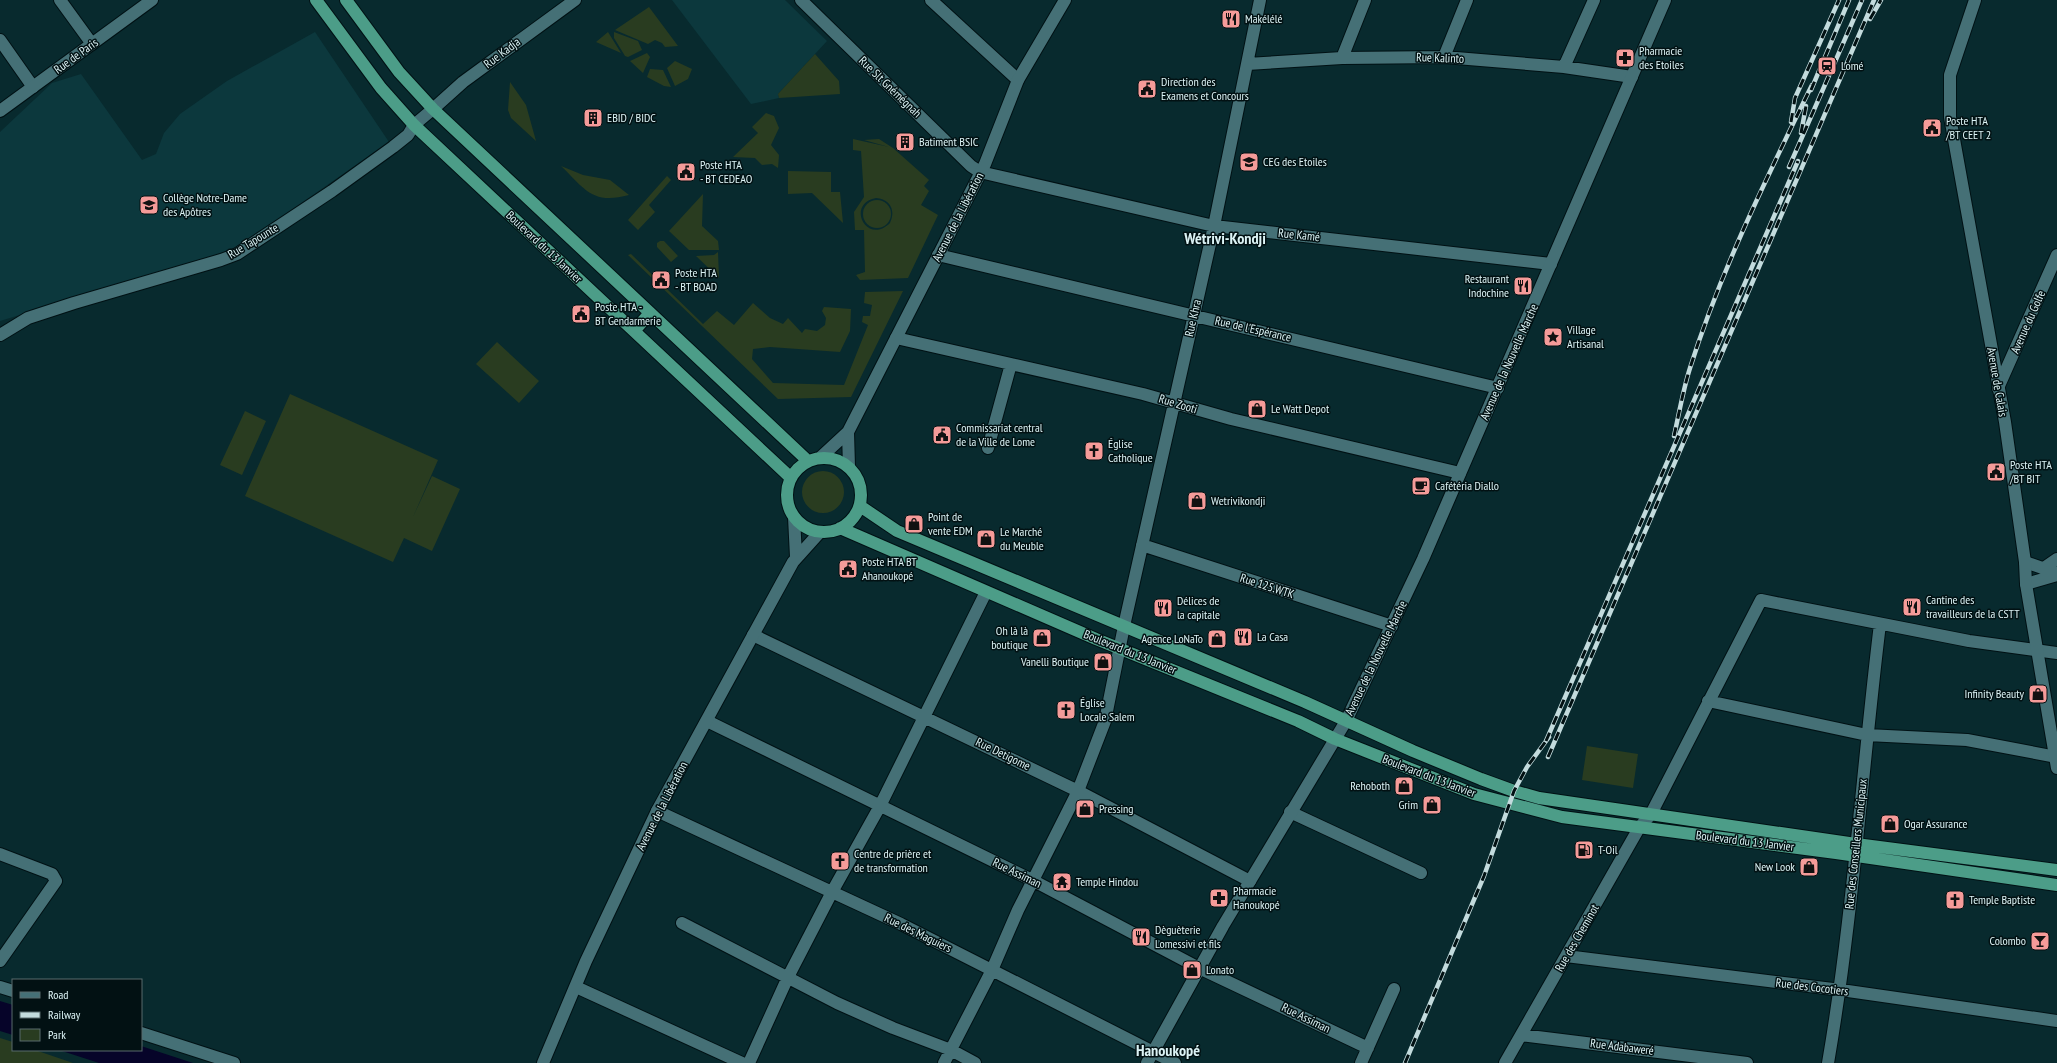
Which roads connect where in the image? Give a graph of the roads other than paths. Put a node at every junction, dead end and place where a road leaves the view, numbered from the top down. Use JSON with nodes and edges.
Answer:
{"nodes":[{"id":1,"x":60,"y":0,"type":"edge"},
{"id":2,"x":152,"y":0,"type":"edge"},
{"id":3,"x":316,"y":0,"type":"edge"},
{"id":4,"x":346,"y":0,"type":"edge"},
{"id":5,"x":574,"y":0,"type":"edge"},
{"id":6,"x":801,"y":0,"type":"edge"},
{"id":7,"x":931,"y":0,"type":"edge"},
{"id":8,"x":1065,"y":0,"type":"edge"},
{"id":9,"x":1260,"y":0,"type":"edge"},
{"id":10,"x":1365,"y":0,"type":"edge"},
{"id":11,"x":1466,"y":0,"type":"edge"},
{"id":12,"x":1594,"y":0,"type":"edge"},
{"id":13,"x":1665,"y":0,"type":"edge"},
{"id":14,"x":1975,"y":0,"type":"edge"},
{"id":15,"x":815,"y":5,"type":"edge"},
{"id":16,"x":0,"y":40,"type":"edge"},
{"id":17,"x":92,"y":44,"type":"junction"},
{"id":18,"x":1444,"y":56,"type":"junction"},
{"id":19,"x":1342,"y":58,"type":"junction"},
{"id":20,"x":1247,"y":64,"type":"junction"},
{"id":21,"x":1564,"y":67,"type":"junction"},
{"id":22,"x":1632,"y":77,"type":"junction"},
{"id":23,"x":1018,"y":80,"type":"junction"},
{"id":24,"x":33,"y":87,"type":"junction"},
{"id":25,"x":433,"y":109,"type":"junction"},
{"id":26,"x":0,"y":110,"type":"edge"},
{"id":27,"x":414,"y":125,"type":"junction"},
{"id":28,"x":980,"y":172,"type":"junction"},
{"id":29,"x":1214,"y":226,"type":"junction"},
{"id":30,"x":938,"y":255,"type":"junction"},
{"id":31,"x":2057,"y":255,"type":"edge"},
{"id":32,"x":1551,"y":264,"type":"junction"},
{"id":33,"x":650,"y":313,"type":"junction"},
{"id":34,"x":1194,"y":315,"type":"junction"},
{"id":35,"x":634,"y":331,"type":"junction"},
{"id":36,"x":0,"y":335,"type":"edge"},
{"id":37,"x":896,"y":338,"type":"junction"},
{"id":38,"x":1011,"y":364,"type":"junction"},
{"id":39,"x":1498,"y":388,"type":"junction"},
{"id":40,"x":1998,"y":388,"type":"junction"},
{"id":41,"x":1173,"y":403,"type":"junction"},
{"id":42,"x":848,"y":432,"type":"junction"},
{"id":43,"x":988,"y":448,"type":"dead end"},
{"id":44,"x":821,"y":457,"type":"junction"},
{"id":45,"x":808,"y":461,"type":"junction"},
{"id":46,"x":849,"y":467,"type":"junction"},
{"id":47,"x":1460,"y":473,"type":"junction"},
{"id":48,"x":791,"y":478,"type":"junction"},
{"id":49,"x":860,"y":506,"type":"junction"},
{"id":50,"x":794,"y":517,"type":"junction"},
{"id":51,"x":840,"y":528,"type":"junction"},
{"id":52,"x":820,"y":532,"type":"junction"},
{"id":53,"x":1142,"y":545,"type":"junction"},
{"id":54,"x":796,"y":557,"type":"junction"},
{"id":55,"x":2057,"y":559,"type":"edge"},
{"id":56,"x":2025,"y":562,"type":"junction"},
{"id":57,"x":2044,"y":568,"type":"junction"},
{"id":58,"x":2057,"y":574,"type":"edge"},
{"id":59,"x":2026,"y":584,"type":"junction"},
{"id":60,"x":986,"y":592,"type":"junction"},
{"id":61,"x":1880,"y":624,"type":"junction"},
{"id":62,"x":1392,"y":626,"type":"junction"},
{"id":63,"x":1123,"y":631,"type":"junction"},
{"id":64,"x":753,"y":635,"type":"junction"},
{"id":65,"x":1120,"y":648,"type":"junction"},
{"id":66,"x":2036,"y":650,"type":"junction"},
{"id":67,"x":2057,"y":653,"type":"edge"},
{"id":68,"x":1708,"y":701,"type":"junction"},
{"id":69,"x":924,"y":716,"type":"junction"},
{"id":70,"x":707,"y":721,"type":"junction"},
{"id":71,"x":1346,"y":721,"type":"junction"},
{"id":72,"x":1866,"y":735,"type":"junction"},
{"id":73,"x":1335,"y":738,"type":"junction"},
{"id":74,"x":2056,"y":761,"type":"edge"},
{"id":75,"x":1078,"y":791,"type":"junction"},
{"id":76,"x":880,"y":806,"type":"junction"},
{"id":77,"x":657,"y":811,"type":"junction"},
{"id":78,"x":1290,"y":812,"type":"junction"},
{"id":79,"x":1651,"y":814,"type":"junction"},
{"id":80,"x":1639,"y":828,"type":"junction"},
{"id":81,"x":1856,"y":850,"type":"junction"},
{"id":82,"x":0,"y":854,"type":"edge"},
{"id":83,"x":2057,"y":870,"type":"edge"},
{"id":84,"x":1421,"y":873,"type":"dead end"},
{"id":85,"x":1034,"y":881,"type":"junction"},
{"id":86,"x":1250,"y":881,"type":"junction"},
{"id":87,"x":2057,"y":885,"type":"edge"},
{"id":88,"x":832,"y":892,"type":"junction"},
{"id":89,"x":682,"y":923,"type":"dead end"},
{"id":90,"x":1566,"y":956,"type":"junction"},
{"id":91,"x":0,"y":961,"type":"edge"},
{"id":92,"x":1199,"y":968,"type":"junction"},
{"id":93,"x":992,"y":970,"type":"junction"},
{"id":94,"x":788,"y":977,"type":"junction"},
{"id":95,"x":0,"y":987,"type":"edge"},
{"id":96,"x":576,"y":987,"type":"junction"},
{"id":97,"x":1394,"y":989,"type":"dead end"},
{"id":98,"x":1841,"y":990,"type":"junction"},
{"id":99,"x":12,"y":991,"type":"edge"},
{"id":100,"x":2057,"y":1021,"type":"edge"},
{"id":101,"x":142,"y":1033,"type":"edge"},
{"id":102,"x":1521,"y":1035,"type":"junction"},
{"id":103,"x":1368,"y":1048,"type":"junction"},
{"id":104,"x":951,"y":1050,"type":"junction"},
{"id":105,"x":1150,"y":1058,"type":"edge"},
{"id":106,"x":234,"y":1063,"type":"edge"},
{"id":107,"x":543,"y":1063,"type":"edge"},
{"id":108,"x":742,"y":1063,"type":"edge"},
{"id":109,"x":749,"y":1063,"type":"edge"},
{"id":110,"x":944,"y":1063,"type":"edge"},
{"id":111,"x":975,"y":1063,"type":"edge"},
{"id":112,"x":1175,"y":1063,"type":"edge"},
{"id":113,"x":1361,"y":1063,"type":"edge"},
{"id":114,"x":1505,"y":1063,"type":"edge"},
{"id":115,"x":1747,"y":1063,"type":"edge"},
{"id":116,"x":1828,"y":1063,"type":"edge"}],
"edges":[{"from":1,"to":17,"type":"street"},
{"from":2,"to":17,"type":"street","name":"Rue de Paris"},
{"from":3,"to":27,"type":"highway","name":"Boulevard du 13 Janvier"},
{"from":4,"to":25,"type":"highway","name":"Boulevard du 13 Janvier"},
{"from":5,"to":25,"type":"street","name":"Rue Kadja"},
{"from":6,"to":15,"type":"street","name":"Rue Slt Gnémégnah"},
{"from":7,"to":23,"type":"street"},
{"from":8,"to":23,"type":"street","name":"Avenue de la Libération"},
{"from":9,"to":20,"type":"street","name":"Rue Khra"},
{"from":10,"to":19,"type":"street"},
{"from":11,"to":18,"type":"street"},
{"from":12,"to":21,"type":"street"},
{"from":13,"to":22,"type":"street","name":"Avenue de la Nouvelle Marche"},
{"from":14,"to":40,"type":"street","name":"Avenue de Calais"},
{"from":15,"to":28,"type":"street","name":"Rue Slt Gnémégnah"},
{"from":16,"to":24,"type":"street"},
{"from":17,"to":24,"type":"street","name":"Rue de Paris"},
{"from":18,"to":19,"type":"street","name":"Rue Kalinto"},
{"from":18,"to":21,"type":"street","name":"Rue Kalinto"},
{"from":19,"to":20,"type":"street","name":"Rue Kalinto"},
{"from":20,"to":29,"type":"street","name":"Rue Khra"},
{"from":21,"to":22,"type":"street","name":"Rue Kalinto"},
{"from":22,"to":32,"type":"street","name":"Avenue de la Nouvelle Marche"},
{"from":23,"to":28,"type":"street","name":"Avenue de la Libération"},
{"from":24,"to":26,"type":"street","name":"Rue de Paris"},
{"from":25,"to":27,"type":"street","name":"Rue Tapounte"},
{"from":25,"to":33,"type":"highway","name":"Boulevard du 13 Janvier"},
{"from":27,"to":35,"type":"highway","name":"Boulevard du 13 Janvier"},
{"from":27,"to":36,"type":"street","name":"Rue Tapounte"},
{"from":28,"to":29,"type":"street","name":"Rue Kamé"},
{"from":28,"to":30,"type":"street","name":"Avenue de la Libération"},
{"from":29,"to":32,"type":"street","name":"Rue Kamé"},
{"from":29,"to":34,"type":"street","name":"Rue Khra"},
{"from":30,"to":34,"type":"street","name":"Rue de l'Espérance"},
{"from":30,"to":37,"type":"street","name":"Avenue de la Libération"},
{"from":31,"to":40,"type":"street","name":"Avenue du Golfe"},
{"from":32,"to":39,"type":"street","name":"Avenue de la Nouvelle Marche"},
{"from":33,"to":35,"type":"highway"},
{"from":33,"to":45,"type":"highway","name":"Boulevard du 13 Janvier"},
{"from":34,"to":39,"type":"street","name":"Rue de l'Espérance"},
{"from":34,"to":41,"type":"street","name":"Rue Khra"},
{"from":35,"to":48,"type":"highway","name":"Boulevard du 13 Janvier"},
{"from":37,"to":38,"type":"street","name":"Rue Zooti"},
{"from":37,"to":42,"type":"street","name":"Avenue de la Libération"},
{"from":38,"to":41,"type":"street","name":"Rue Zooti"},
{"from":38,"to":43,"type":"street"},
{"from":39,"to":47,"type":"street","name":"Avenue de la Nouvelle Marche"},
{"from":40,"to":56,"type":"street","name":"Avenue de Calais"},
{"from":41,"to":47,"type":"street","name":"Rue Zooti"},
{"from":41,"to":53,"type":"street","name":"Rue Khra"},
{"from":42,"to":44,"type":"street"},
{"from":42,"to":46,"type":"street"},
{"from":44,"to":45,"type":"highway"},
{"from":44,"to":46,"type":"highway"},
{"from":45,"to":48,"type":"highway"},
{"from":46,"to":49,"type":"highway"},
{"from":47,"to":62,"type":"street","name":"Avenue de la Nouvelle Marche"},
{"from":48,"to":50,"type":"highway"},
{"from":49,"to":51,"type":"highway"},
{"from":49,"to":63,"type":"highway","name":"Boulevard du 13 Janvier"},
{"from":50,"to":52,"type":"highway"},
{"from":50,"to":54,"type":"street"},
{"from":51,"to":52,"type":"highway"},
{"from":51,"to":60,"type":"highway","name":"Boulevard du 13 Janvier"},
{"from":52,"to":54,"type":"street","name":"Avenue de la Libération"},
{"from":53,"to":62,"type":"street","name":"Rue 125.WTK"},
{"from":53,"to":63,"type":"street","name":"Rue Khra"},
{"from":54,"to":64,"type":"street","name":"Avenue de la Libération"},
{"from":55,"to":57,"type":"street"},
{"from":56,"to":57,"type":"street"},
{"from":56,"to":59,"type":"street","name":"Avenue de Calais"},
{"from":57,"to":58,"type":"street"},
{"from":58,"to":59,"type":"street"},
{"from":59,"to":66,"type":"street","name":"Avenue de Calais"},
{"from":60,"to":65,"type":"highway","name":"Boulevard du 13 Janvier"},
{"from":60,"to":69,"type":"street"},
{"from":61,"to":66,"type":"street"},
{"from":61,"to":68,"type":"street","name":"Rue des Cheminot"},
{"from":61,"to":72,"type":"street","name":"Rue des Conseillers Municipaux"},
{"from":62,"to":71,"type":"street","name":"Avenue de la Nouvelle Marche"},
{"from":63,"to":65,"type":"street","name":"Rue Khra"},
{"from":63,"to":71,"type":"highway","name":"Boulevard du 13 Janvier"},
{"from":64,"to":69,"type":"street","name":"Rue Detigome"},
{"from":64,"to":70,"type":"street","name":"Avenue de la Libération"},
{"from":65,"to":73,"type":"highway","name":"Boulevard du 13 Janvier"},
{"from":65,"to":75,"type":"street","name":"Rue Khra"},
{"from":66,"to":67,"type":"street"},
{"from":66,"to":74,"type":"street","name":"Avenue de Calais"},
{"from":68,"to":72,"type":"street"},
{"from":68,"to":79,"type":"street","name":"Rue des Cheminot"},
{"from":69,"to":75,"type":"street","name":"Rue Detigome"},
{"from":69,"to":76,"type":"street"},
{"from":70,"to":76,"type":"street","name":"Rue Assiman"},
{"from":70,"to":77,"type":"street","name":"Avenue de la Libération"},
{"from":71,"to":73,"type":"street","name":"Avenue de la Nouvelle Marche"},
{"from":71,"to":79,"type":"highway","name":"Boulevard du 13 Janvier"},
{"from":72,"to":74,"type":"street"},
{"from":72,"to":81,"type":"street","name":"Rue des Conseillers Municipaux"},
{"from":73,"to":78,"type":"street","name":"Avenue de la Nouvelle Marche"},
{"from":73,"to":80,"type":"highway","name":"Boulevard du 13 Janvier"},
{"from":75,"to":85,"type":"street","name":"Rue Khra"},
{"from":75,"to":86,"type":"street","name":"Rue Detigome"},
{"from":76,"to":85,"type":"street","name":"Rue Assiman"},
{"from":76,"to":88,"type":"street"},
{"from":77,"to":88,"type":"street","name":"Rue des Maguiers"},
{"from":77,"to":96,"type":"street","name":"Avenue de la Libération"},
{"from":78,"to":84,"type":"street"},
{"from":78,"to":86,"type":"street","name":"Avenue de la Nouvelle Marche"},
{"from":79,"to":80,"type":"street","name":"Rue des Cheminot"},
{"from":79,"to":81,"type":"highway","name":"Boulevard du 13 Janvier"},
{"from":80,"to":81,"type":"highway","name":"Boulevard du 13 Janvier"},
{"from":80,"to":90,"type":"street","name":"Rue des Cheminot"},
{"from":81,"to":83,"type":"highway","name":"Boulevard du 13 Janvier"},
{"from":81,"to":87,"type":"highway","name":"Boulevard du 13 Janvier"},
{"from":81,"to":98,"type":"street","name":"Rue des Conseillers Municipaux"},
{"from":82,"to":91,"type":"street"},
{"from":85,"to":92,"type":"street","name":"Rue Assiman"},
{"from":85,"to":93,"type":"street","name":"Rue Khra"},
{"from":86,"to":92,"type":"street","name":"Avenue de la Nouvelle Marche"},
{"from":88,"to":93,"type":"street","name":"Rue des Maguiers"},
{"from":88,"to":94,"type":"street"},
{"from":89,"to":94,"type":"street"},
{"from":90,"to":98,"type":"street","name":"Rue des Cocotiers"},
{"from":90,"to":102,"type":"street","name":"Rue des Cheminot"},
{"from":92,"to":103,"type":"street","name":"Rue Assiman"},
{"from":92,"to":105,"type":"street","name":"Avenue de la Nouvelle Marche"},
{"from":93,"to":104,"type":"street","name":"Rue Khra"},
{"from":93,"to":105,"type":"street","name":"Rue des Maguiers"},
{"from":94,"to":104,"type":"street"},
{"from":94,"to":109,"type":"street"},
{"from":95,"to":99,"type":"street"},
{"from":96,"to":107,"type":"street","name":"Avenue de la Libération"},
{"from":96,"to":108,"type":"street"},
{"from":97,"to":103,"type":"street"},
{"from":98,"to":100,"type":"street","name":"Rue des Cocotiers"},
{"from":98,"to":116,"type":"street","name":"Rue des Conseillers Municipaux"},
{"from":101,"to":106,"type":"street"},
{"from":102,"to":114,"type":"street","name":"Rue des Cheminot"},
{"from":102,"to":115,"type":"street","name":"Rue Adabaweré"},
{"from":103,"to":113,"type":"street"},
{"from":104,"to":110,"type":"street","name":"Rue Khra"},
{"from":104,"to":111,"type":"street"},
{"from":105,"to":112,"type":"street","name":"Rue des Maguiers"}]}
